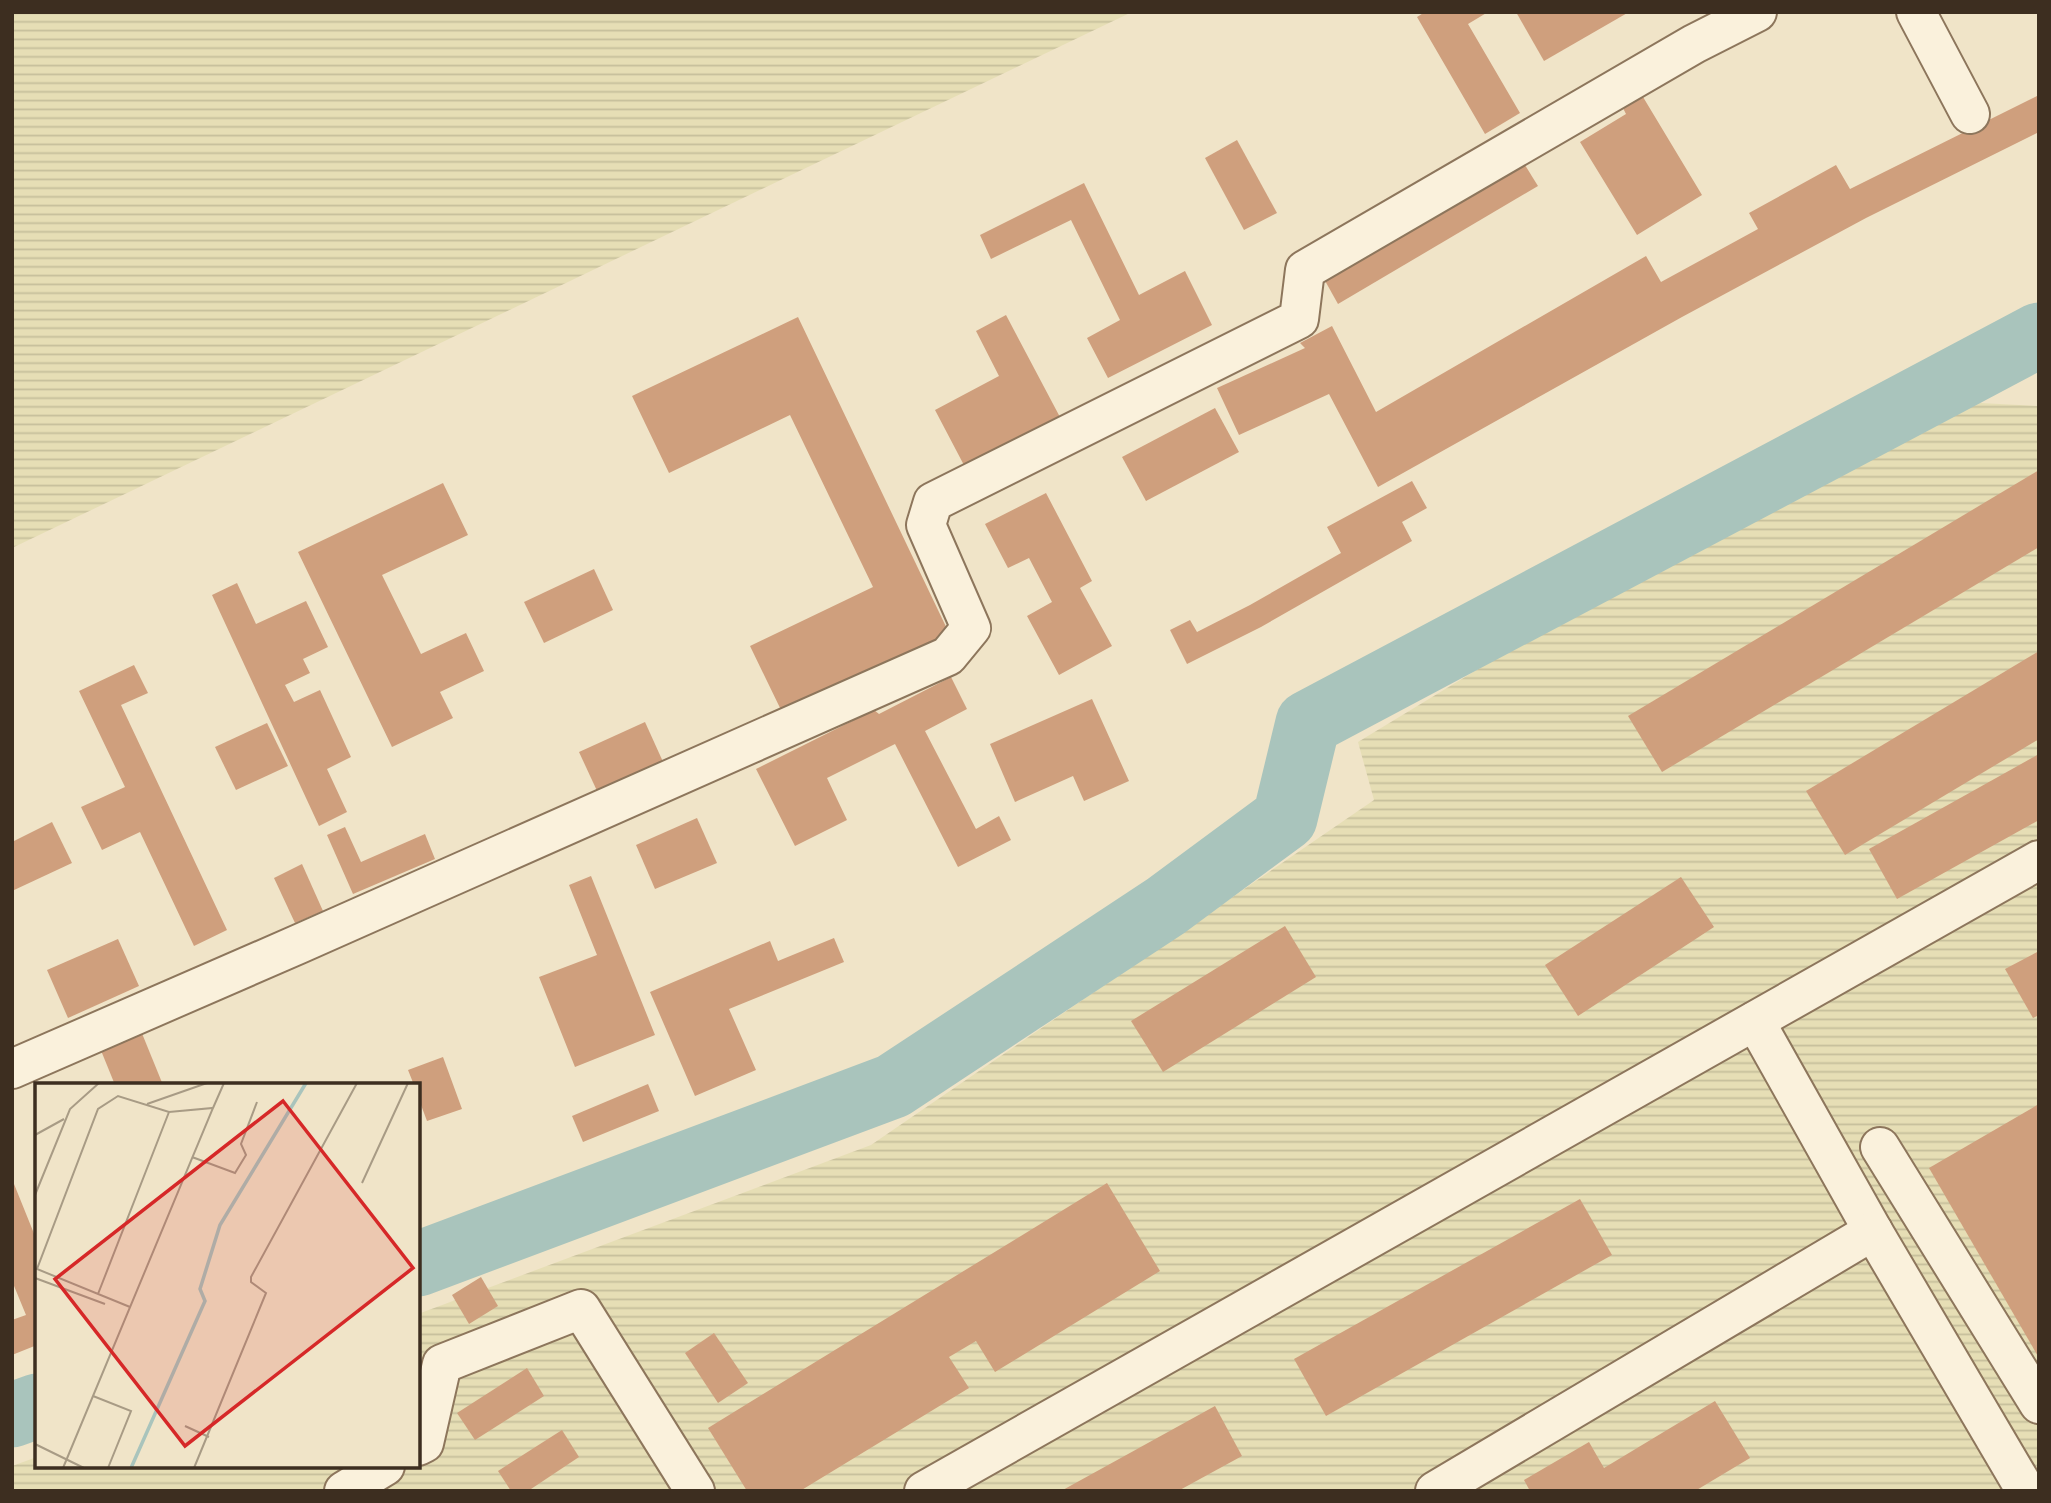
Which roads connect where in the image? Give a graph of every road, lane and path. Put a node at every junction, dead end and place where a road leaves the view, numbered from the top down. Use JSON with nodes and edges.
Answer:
{"nodes":[{"id":1,"x":1757,"y":12,"type":"edge"},
{"id":2,"x":1916,"y":12,"type":"edge"},
{"id":3,"x":1970,"y":114,"type":"dead end"},
{"id":4,"x":2039,"y":860,"type":"edge"},
{"id":5,"x":1755,"y":1021,"type":"junction"},
{"id":6,"x":12,"y":1069,"type":"edge"},
{"id":7,"x":1880,"y":1147,"type":"dead end"},
{"id":8,"x":1873,"y":1231,"type":"junction"},
{"id":9,"x":2039,"y":1404,"type":"edge"},
{"id":10,"x":420,"y":1445,"type":"edge"},
{"id":11,"x":382,"y":1468,"type":"edge"},
{"id":12,"x":344,"y":1491,"type":"edge"},
{"id":13,"x":695,"y":1491,"type":"edge"},
{"id":14,"x":924,"y":1491,"type":"edge"},
{"id":15,"x":1435,"y":1491,"type":"edge"},
{"id":16,"x":2026,"y":1491,"type":"edge"}],
"edges":[{"from":1,"to":6,"type":"street"},
{"from":2,"to":3,"type":"street"},
{"from":4,"to":5,"type":"street"},
{"from":5,"to":8,"type":"street"},
{"from":5,"to":14,"type":"street"},
{"from":7,"to":9,"type":"street"},
{"from":8,"to":15,"type":"street"},
{"from":8,"to":16,"type":"street"},
{"from":10,"to":13,"type":"street"},
{"from":11,"to":12,"type":"street"}]}
